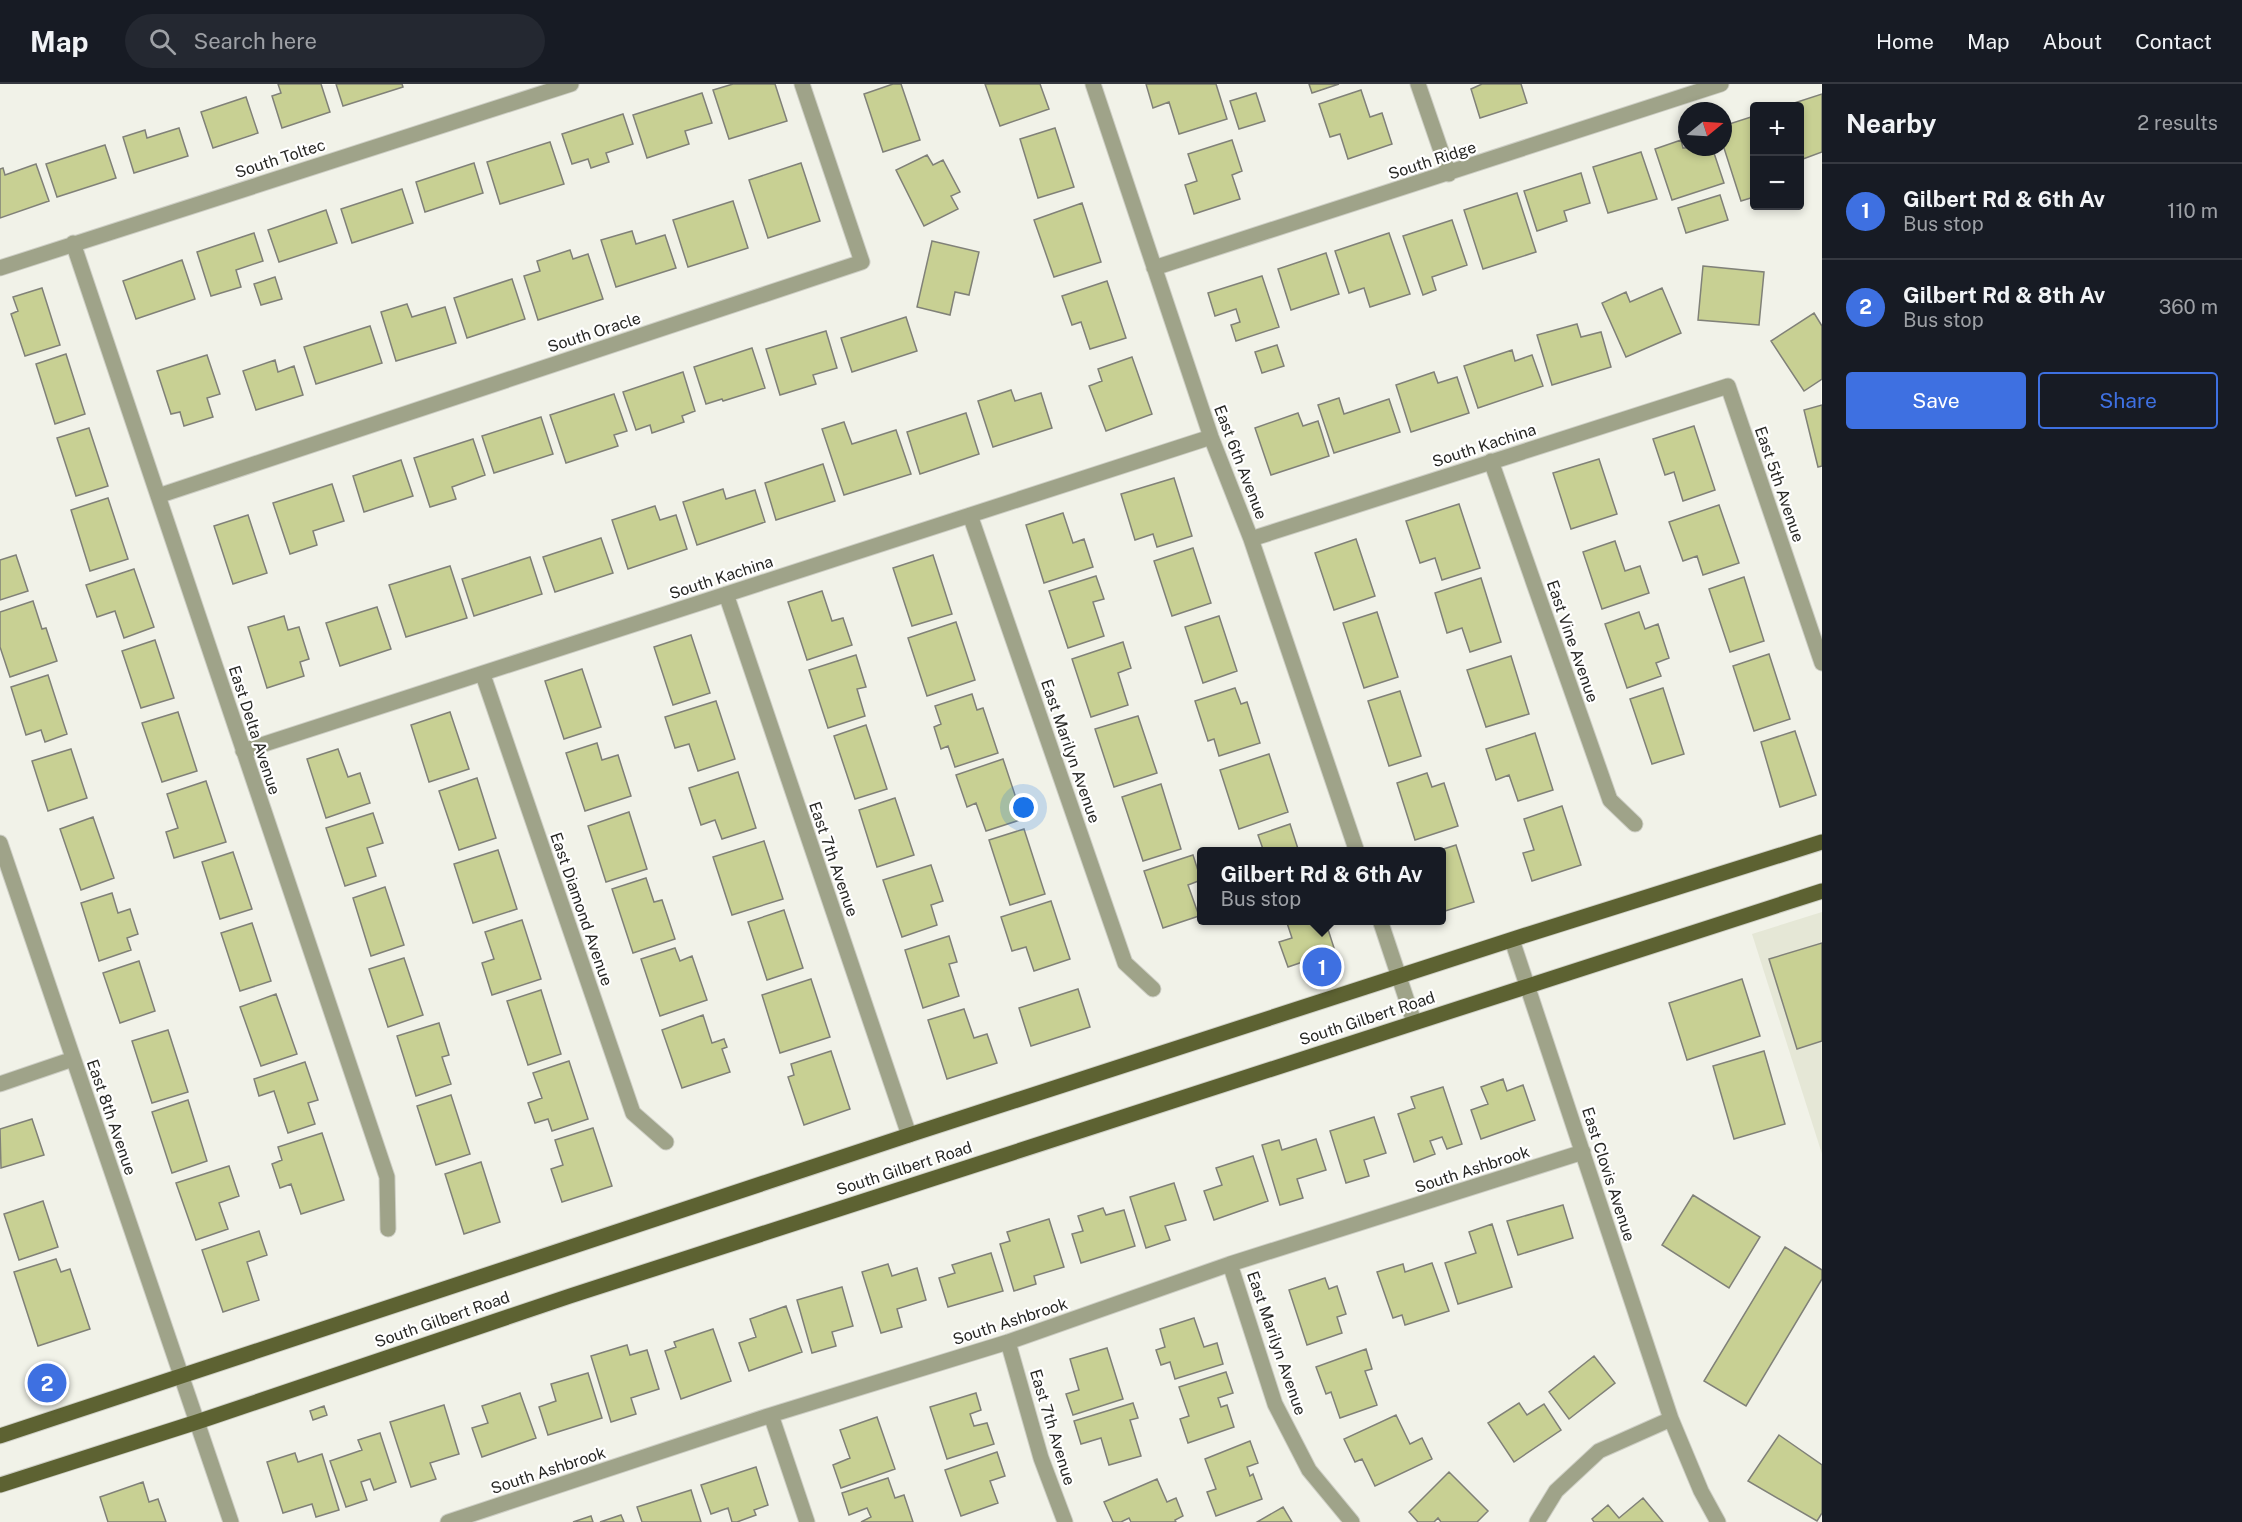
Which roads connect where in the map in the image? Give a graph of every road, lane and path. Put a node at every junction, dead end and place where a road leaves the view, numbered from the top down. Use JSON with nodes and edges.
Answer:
{"nodes":[{"id":1,"x":571,"y":84,"type":"edge"},
{"id":2,"x":802,"y":84,"type":"edge"},
{"id":3,"x":1093,"y":84,"type":"edge"},
{"id":4,"x":1418,"y":84,"type":"edge"},
{"id":5,"x":1721,"y":84,"type":"edge"},
{"id":6,"x":1449,"y":174,"type":"junction"},
{"id":7,"x":73,"y":243,"type":"junction"},
{"id":8,"x":0,"y":268,"type":"edge"},
{"id":9,"x":1154,"y":268,"type":"junction"},
{"id":10,"x":1728,"y":386,"type":"joint"},
{"id":11,"x":1211,"y":437,"type":"junction"},
{"id":12,"x":1491,"y":461,"type":"junction"},
{"id":13,"x":158,"y":496,"type":"junction"},
{"id":14,"x":970,"y":515,"type":"junction"},
{"id":15,"x":1251,"y":539,"type":"junction"},
{"id":16,"x":726,"y":594,"type":"junction"},
{"id":17,"x":1822,"y":663,"type":"edge"},
{"id":18,"x":483,"y":675,"type":"junction"},
{"id":19,"x":243,"y":751,"type":"junction"},
{"id":20,"x":1635,"y":824,"type":"dead end"},
{"id":21,"x":1822,"y":842,"type":"edge"},
{"id":22,"x":0,"y":843,"type":"edge"},
{"id":23,"x":1355,"y":847,"type":"edge"},
{"id":24,"x":1822,"y":891,"type":"edge"},
{"id":25,"x":1381,"y":925,"type":"edge"},
{"id":26,"x":1512,"y":940,"type":"junction"},
{"id":27,"x":1398,"y":977,"type":"junction"},
{"id":28,"x":1528,"y":986,"type":"junction"},
{"id":29,"x":1153,"y":989,"type":"dead end"},
{"id":30,"x":1414,"y":1022,"type":"junction"},
{"id":31,"x":74,"y":1059,"type":"junction"},
{"id":32,"x":0,"y":1084,"type":"edge"},
{"id":33,"x":909,"y":1135,"type":"junction"},
{"id":34,"x":666,"y":1142,"type":"dead end"},
{"id":35,"x":1583,"y":1152,"type":"junction"},
{"id":36,"x":388,"y":1229,"type":"dead end"},
{"id":37,"x":1230,"y":1264,"type":"junction"},
{"id":38,"x":1008,"y":1342,"type":"junction"},
{"id":39,"x":182,"y":1377,"type":"junction"},
{"id":40,"x":771,"y":1415,"type":"junction"},
{"id":41,"x":1671,"y":1419,"type":"junction"},
{"id":42,"x":197,"y":1422,"type":"junction"},
{"id":43,"x":0,"y":1436,"type":"edge"},
{"id":44,"x":0,"y":1485,"type":"edge"},
{"id":45,"x":231,"y":1522,"type":"edge"},
{"id":46,"x":448,"y":1522,"type":"edge"},
{"id":47,"x":807,"y":1522,"type":"edge"},
{"id":48,"x":1065,"y":1522,"type":"edge"},
{"id":49,"x":1352,"y":1522,"type":"edge"},
{"id":50,"x":1538,"y":1522,"type":"edge"},
{"id":51,"x":1718,"y":1522,"type":"edge"}],
"edges":[{"from":1,"to":7,"type":"street","name":"South Toltec"},
{"from":2,"to":13,"type":"street","name":"South Oracle"},
{"from":3,"to":9,"type":"street","name":"East 6th Avenue"},
{"from":4,"to":6,"type":"street"},
{"from":5,"to":6,"type":"street","name":"South Ridge"},
{"from":6,"to":9,"type":"street","name":"South Ridge"},
{"from":7,"to":8,"type":"street","name":"South Toltec"},
{"from":7,"to":13,"type":"street","name":"East Delta Avenue"},
{"from":9,"to":11,"type":"street","name":"East 6th Avenue"},
{"from":10,"to":12,"type":"street","name":"South Kachina"},
{"from":10,"to":17,"type":"street","name":"East 5th Avenue"},
{"from":11,"to":14,"type":"street","name":"South Kachina"},
{"from":11,"to":15,"type":"street","name":"East 6th Avenue"},
{"from":12,"to":15,"type":"street","name":"South Kachina"},
{"from":12,"to":20,"type":"street","name":"East Vine Avenue"},
{"from":13,"to":19,"type":"street","name":"East Delta Avenue"},
{"from":14,"to":16,"type":"street","name":"South Kachina"},
{"from":14,"to":29,"type":"street","name":"East Marilyn Avenue"},
{"from":15,"to":23,"type":"street","name":"East 6th Avenue"},
{"from":16,"to":18,"type":"street","name":"South Kachina"},
{"from":16,"to":33,"type":"street","name":"East 7th Avenue"},
{"from":18,"to":19,"type":"street","name":"South Kachina"},
{"from":18,"to":34,"type":"street","name":"East Diamond Avenue"},
{"from":19,"to":36,"type":"street","name":"East Delta Avenue"},
{"from":21,"to":26,"type":"main road","name":"South Gilbert Road"},
{"from":22,"to":31,"type":"street","name":"East 8th Avenue"},
{"from":24,"to":28,"type":"main road","name":"South Gilbert Road"},
{"from":25,"to":27,"type":"street"},
{"from":26,"to":27,"type":"main road","name":"South Gilbert Road"},
{"from":26,"to":28,"type":"street","name":"East Clovis Avenue"},
{"from":27,"to":30,"type":"street"},
{"from":27,"to":33,"type":"main road","name":"South Gilbert Road"},
{"from":28,"to":30,"type":"main road","name":"South Gilbert Road"},
{"from":28,"to":35,"type":"street","name":"East Clovis Avenue"},
{"from":30,"to":42,"type":"main road","name":"South Gilbert Road"},
{"from":31,"to":32,"type":"street"},
{"from":31,"to":39,"type":"street","name":"East 8th Avenue"},
{"from":33,"to":39,"type":"main road","name":"South Gilbert Road"},
{"from":35,"to":37,"type":"street","name":"South Ashbrook"},
{"from":35,"to":41,"type":"street","name":"East Clovis Avenue"},
{"from":37,"to":38,"type":"street","name":"South Ashbrook"},
{"from":37,"to":49,"type":"street","name":"East Marilyn Avenue"},
{"from":38,"to":40,"type":"street","name":"South Ashbrook"},
{"from":38,"to":48,"type":"street","name":"East 7th Avenue"},
{"from":39,"to":42,"type":"street","name":"East 8th Avenue"},
{"from":39,"to":43,"type":"main road","name":"South Gilbert Road"},
{"from":40,"to":46,"type":"street","name":"South Ashbrook"},
{"from":40,"to":47,"type":"street"},
{"from":41,"to":50,"type":"street"},
{"from":41,"to":51,"type":"street","name":"East Clovis Avenue"},
{"from":42,"to":44,"type":"main road","name":"South Gilbert Road"},
{"from":42,"to":45,"type":"street","name":"East 8th Avenue"}]}
